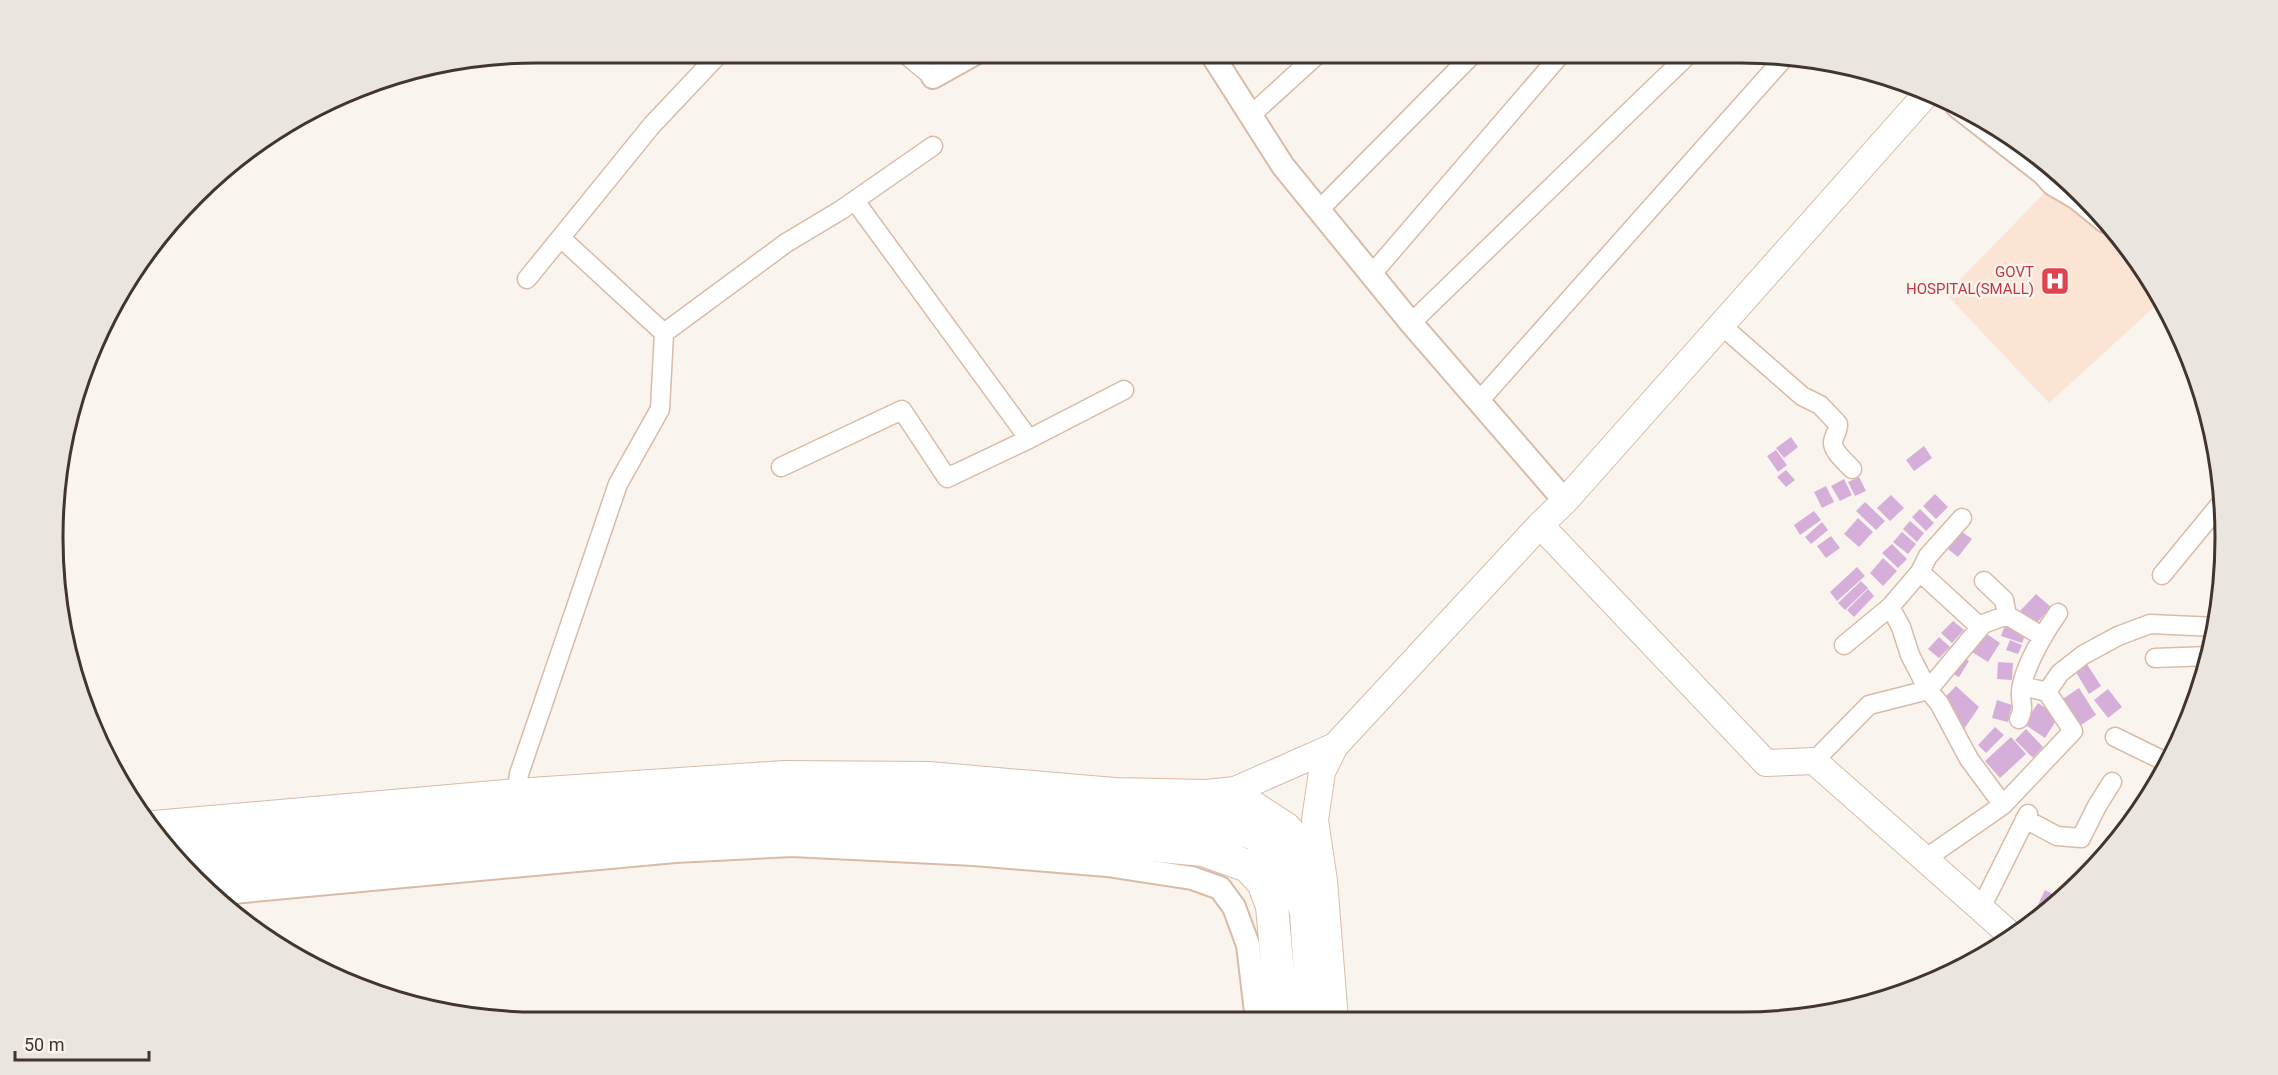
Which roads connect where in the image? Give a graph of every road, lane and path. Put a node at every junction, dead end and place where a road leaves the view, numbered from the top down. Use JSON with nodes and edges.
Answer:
{"nodes":[{"id":1,"x":710,"y":63,"type":"edge"},
{"id":2,"x":917,"y":63,"type":"edge"},
{"id":3,"x":957,"y":63,"type":"edge"},
{"id":4,"x":1218,"y":63,"type":"edge"},
{"id":5,"x":1307,"y":63,"type":"edge"},
{"id":6,"x":1463,"y":63,"type":"edge"},
{"id":7,"x":1554,"y":63,"type":"edge"},
{"id":8,"x":1679,"y":63,"type":"edge"},
{"id":9,"x":1778,"y":65,"type":"edge"},
{"id":10,"x":933,"y":77,"type":"joint"},
{"id":11,"x":1922,"y":99,"type":"edge"},
{"id":12,"x":1251,"y":115,"type":"junction"},
{"id":13,"x":933,"y":146,"type":"dead end"},
{"id":14,"x":2010,"y":148,"type":"edge"},
{"id":15,"x":2059,"y":187,"type":"edge"},
{"id":16,"x":855,"y":201,"type":"junction"},
{"id":17,"x":1319,"y":210,"type":"junction"},
{"id":18,"x":561,"y":237,"type":"junction"},
{"id":19,"x":1372,"y":274,"type":"junction"},
{"id":20,"x":527,"y":279,"type":"dead end"},
{"id":21,"x":1411,"y":323,"type":"junction"},
{"id":22,"x":1721,"y":325,"type":"junction"},
{"id":23,"x":664,"y":333,"type":"junction"},
{"id":24,"x":1124,"y":390,"type":"dead end"},
{"id":25,"x":1480,"y":400,"type":"junction"},
{"id":26,"x":1029,"y":439,"type":"junction"},
{"id":27,"x":781,"y":467,"type":"dead end"},
{"id":28,"x":1852,"y":470,"type":"dead end"},
{"id":29,"x":1565,"y":501,"type":"junction"},
{"id":30,"x":2214,"y":512,"type":"edge"},
{"id":31,"x":1962,"y":518,"type":"dead end"},
{"id":32,"x":1540,"y":525,"type":"junction"},
{"id":33,"x":1920,"y":572,"type":"junction"},
{"id":34,"x":2162,"y":575,"type":"dead end"},
{"id":35,"x":1984,"y":581,"type":"dead end"},
{"id":36,"x":1890,"y":607,"type":"junction"},
{"id":37,"x":2058,"y":613,"type":"dead end"},
{"id":38,"x":2007,"y":615,"type":"junction"},
{"id":39,"x":1980,"y":627,"type":"junction"},
{"id":40,"x":2207,"y":627,"type":"edge"},
{"id":41,"x":2043,"y":637,"type":"junction"},
{"id":42,"x":1844,"y":645,"type":"dead end"},
{"id":43,"x":2200,"y":656,"type":"edge"},
{"id":44,"x":2155,"y":658,"type":"dead end"},
{"id":45,"x":2023,"y":686,"type":"junction"},
{"id":46,"x":1928,"y":690,"type":"junction"},
{"id":47,"x":2047,"y":692,"type":"junction"},
{"id":48,"x":2019,"y":719,"type":"dead end"},
{"id":49,"x":2115,"y":737,"type":"dead end"},
{"id":50,"x":1335,"y":746,"type":"junction"},
{"id":51,"x":2160,"y":759,"type":"edge"},
{"id":52,"x":1814,"y":761,"type":"junction"},
{"id":53,"x":2112,"y":782,"type":"dead end"},
{"id":54,"x":517,"y":792,"type":"junction"},
{"id":55,"x":1206,"y":793,"type":"junction"},
{"id":56,"x":2003,"y":805,"type":"junction"},
{"id":57,"x":159,"y":824,"type":"edge"},
{"id":58,"x":1131,"y":843,"type":"junction"},
{"id":59,"x":177,"y":846,"type":"edge"},
{"id":60,"x":1925,"y":859,"type":"junction"},
{"id":61,"x":1107,"y":865,"type":"junction"},
{"id":62,"x":200,"y":870,"type":"edge"},
{"id":63,"x":1324,"y":881,"type":"junction"},
{"id":64,"x":224,"y":893,"type":"edge"},
{"id":65,"x":1981,"y":908,"type":"junction"},
{"id":66,"x":2006,"y":931,"type":"edge"},
{"id":67,"x":1268,"y":1012,"type":"edge"},
{"id":68,"x":1270,"y":1012,"type":"edge"},
{"id":69,"x":1312,"y":1012,"type":"edge"},
{"id":70,"x":1334,"y":1012,"type":"edge"}],
"edges":[{"from":1,"to":18,"type":"street"},
{"from":2,"to":10,"type":"street"},
{"from":3,"to":10,"type":"street"},
{"from":4,"to":12,"type":"street"},
{"from":5,"to":12,"type":"street"},
{"from":6,"to":17,"type":"street"},
{"from":7,"to":19,"type":"street"},
{"from":8,"to":21,"type":"street"},
{"from":9,"to":25,"type":"street"},
{"from":11,"to":22,"type":"main road"},
{"from":12,"to":17,"type":"street"},
{"from":13,"to":16,"type":"street"},
{"from":14,"to":15,"type":"street"},
{"from":16,"to":23,"type":"street"},
{"from":16,"to":26,"type":"street"},
{"from":17,"to":19,"type":"street"},
{"from":18,"to":20,"type":"street"},
{"from":18,"to":23,"type":"street"},
{"from":19,"to":21,"type":"street"},
{"from":21,"to":25,"type":"street"},
{"from":22,"to":28,"type":"street"},
{"from":22,"to":29,"type":"main road"},
{"from":23,"to":54,"type":"street"},
{"from":24,"to":26,"type":"street"},
{"from":25,"to":29,"type":"street"},
{"from":26,"to":27,"type":"street"},
{"from":29,"to":32,"type":"main road"},
{"from":30,"to":34,"type":"street"},
{"from":31,"to":33,"type":"street"},
{"from":32,"to":50,"type":"main road"},
{"from":32,"to":52,"type":"main road"},
{"from":33,"to":36,"type":"street"},
{"from":33,"to":39,"type":"street"},
{"from":35,"to":38,"type":"street"},
{"from":36,"to":42,"type":"street"},
{"from":36,"to":46,"type":"street"},
{"from":37,"to":41,"type":"street"},
{"from":38,"to":39,"type":"street"},
{"from":38,"to":41,"type":"street"},
{"from":39,"to":46,"type":"street"},
{"from":40,"to":47,"type":"street"},
{"from":41,"to":45,"type":"street"},
{"from":43,"to":44,"type":"street"},
{"from":45,"to":47,"type":"street"},
{"from":45,"to":48,"type":"street"},
{"from":46,"to":52,"type":"street"},
{"from":46,"to":56,"type":"street"},
{"from":47,"to":56,"type":"street"},
{"from":49,"to":51,"type":"street"},
{"from":50,"to":55,"type":"main road"},
{"from":50,"to":63,"type":"main road"},
{"from":52,"to":60,"type":"main road"},
{"from":53,"to":65,"type":"street"},
{"from":54,"to":55,"type":"main road"},
{"from":54,"to":57,"type":"main road"},
{"from":55,"to":63,"type":"main road"},
{"from":56,"to":60,"type":"street"},
{"from":58,"to":61,"type":"highway"},
{"from":58,"to":62,"type":"highway"},
{"from":58,"to":68,"type":"highway"},
{"from":59,"to":69,"type":"highway"},
{"from":60,"to":65,"type":"main road"},
{"from":61,"to":64,"type":"street"},
{"from":61,"to":67,"type":"street"},
{"from":63,"to":70,"type":"main road"},
{"from":65,"to":66,"type":"main road"}]}
